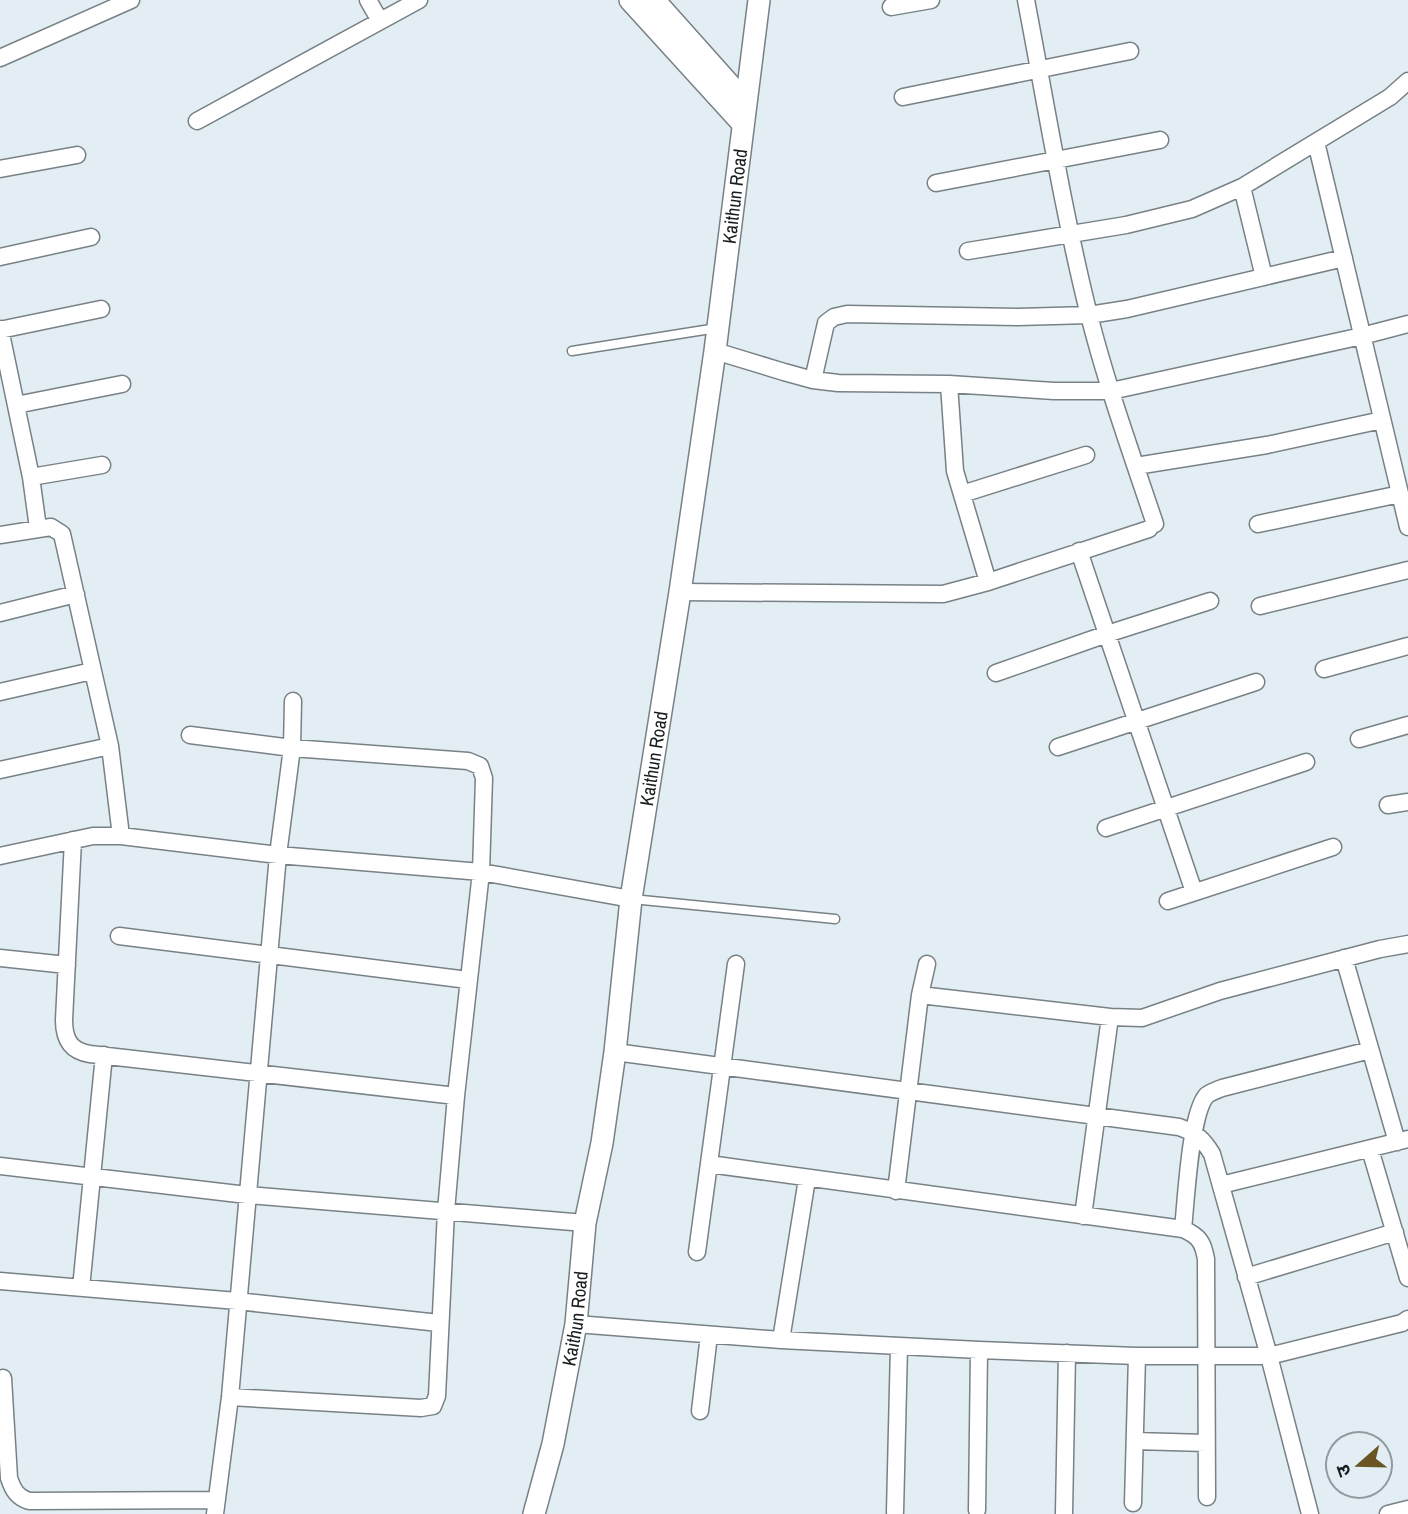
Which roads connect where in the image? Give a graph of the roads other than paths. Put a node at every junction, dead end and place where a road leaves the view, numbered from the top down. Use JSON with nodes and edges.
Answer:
{"nodes":[{"id":1,"x":131,"y":0,"type":"edge"},
{"id":2,"x":368,"y":0,"type":"edge"},
{"id":3,"x":419,"y":0,"type":"edge"},
{"id":4,"x":630,"y":0,"type":"edge"},
{"id":5,"x":654,"y":0,"type":"edge"},
{"id":6,"x":759,"y":0,"type":"edge"},
{"id":7,"x":931,"y":0,"type":"edge"},
{"id":8,"x":1026,"y":0,"type":"edge"},
{"id":9,"x":891,"y":7,"type":"dead end"},
{"id":10,"x":380,"y":22,"type":"junction"},
{"id":11,"x":1130,"y":51,"type":"dead end"},
{"id":12,"x":0,"y":58,"type":"edge"},
{"id":13,"x":1039,"y":70,"type":"junction"},
{"id":14,"x":1408,"y":81,"type":"edge"},
{"id":15,"x":903,"y":97,"type":"dead end"},
{"id":16,"x":746,"y":102,"type":"junction"},
{"id":17,"x":197,"y":121,"type":"dead end"},
{"id":18,"x":743,"y":124,"type":"junction"},
{"id":19,"x":1160,"y":141,"type":"dead end"},
{"id":20,"x":1316,"y":142,"type":"junction"},
{"id":21,"x":77,"y":155,"type":"dead end"},
{"id":22,"x":1056,"y":160,"type":"junction"},
{"id":23,"x":0,"y":169,"type":"edge"},
{"id":24,"x":936,"y":183,"type":"dead end"},
{"id":25,"x":1242,"y":187,"type":"junction"},
{"id":26,"x":1072,"y":235,"type":"junction"},
{"id":27,"x":91,"y":237,"type":"dead end"},
{"id":28,"x":968,"y":251,"type":"dead end"},
{"id":29,"x":0,"y":257,"type":"edge"},
{"id":30,"x":1343,"y":258,"type":"junction"},
{"id":31,"x":1264,"y":277,"type":"junction"},
{"id":32,"x":101,"y":309,"type":"dead end"},
{"id":33,"x":1089,"y":315,"type":"junction"},
{"id":34,"x":1408,"y":324,"type":"edge"},
{"id":35,"x":718,"y":327,"type":"junction"},
{"id":36,"x":0,"y":329,"type":"edge"},
{"id":37,"x":1362,"y":336,"type":"junction"},
{"id":38,"x":572,"y":351,"type":"dead end"},
{"id":39,"x":715,"y":351,"type":"junction"},
{"id":40,"x":813,"y":380,"type":"junction"},
{"id":41,"x":121,"y":384,"type":"dead end"},
{"id":42,"x":949,"y":384,"type":"junction"},
{"id":43,"x":1111,"y":391,"type":"junction"},
{"id":44,"x":16,"y":405,"type":"junction"},
{"id":45,"x":1382,"y":420,"type":"junction"},
{"id":46,"x":1086,"y":455,"type":"dead end"},
{"id":47,"x":102,"y":465,"type":"dead end"},
{"id":48,"x":1136,"y":466,"type":"junction"},
{"id":49,"x":31,"y":477,"type":"junction"},
{"id":50,"x":962,"y":494,"type":"junction"},
{"id":51,"x":1400,"y":494,"type":"junction"},
{"id":52,"x":1258,"y":524,"type":"dead end"},
{"id":53,"x":1408,"y":527,"type":"edge"},
{"id":54,"x":38,"y":528,"type":"junction"},
{"id":55,"x":0,"y":535,"type":"edge"},
{"id":56,"x":1079,"y":551,"type":"junction"},
{"id":57,"x":1408,"y":570,"type":"edge"},
{"id":58,"x":988,"y":582,"type":"junction"},
{"id":59,"x":680,"y":592,"type":"junction"},
{"id":60,"x":76,"y":594,"type":"junction"},
{"id":61,"x":1210,"y":601,"type":"dead end"},
{"id":62,"x":1260,"y":606,"type":"dead end"},
{"id":63,"x":0,"y":613,"type":"edge"},
{"id":64,"x":1107,"y":634,"type":"junction"},
{"id":65,"x":1408,"y":646,"type":"edge"},
{"id":66,"x":1324,"y":669,"type":"dead end"},
{"id":67,"x":92,"y":671,"type":"junction"},
{"id":68,"x":996,"y":673,"type":"dead end"},
{"id":69,"x":1256,"y":682,"type":"dead end"},
{"id":70,"x":0,"y":692,"type":"edge"},
{"id":71,"x":293,"y":701,"type":"dead end"},
{"id":72,"x":1136,"y":720,"type":"junction"},
{"id":73,"x":1408,"y":725,"type":"edge"},
{"id":74,"x":190,"y":735,"type":"dead end"},
{"id":75,"x":1359,"y":739,"type":"dead end"},
{"id":76,"x":110,"y":746,"type":"junction"},
{"id":77,"x":1058,"y":747,"type":"dead end"},
{"id":78,"x":292,"y":748,"type":"junction"},
{"id":79,"x":1306,"y":762,"type":"dead end"},
{"id":80,"x":0,"y":770,"type":"edge"},
{"id":81,"x":1408,"y":802,"type":"edge"},
{"id":82,"x":1388,"y":805,"type":"dead end"},
{"id":83,"x":1166,"y":808,"type":"junction"},
{"id":84,"x":1106,"y":828,"type":"dead end"},
{"id":85,"x":121,"y":836,"type":"junction"},
{"id":86,"x":73,"y":840,"type":"junction"},
{"id":87,"x":1334,"y":847,"type":"dead end"},
{"id":88,"x":278,"y":855,"type":"junction"},
{"id":89,"x":0,"y":856,"type":"edge"},
{"id":90,"x":481,"y":872,"type":"junction"},
{"id":91,"x":1194,"y":892,"type":"junction"},
{"id":92,"x":631,"y":899,"type":"junction"},
{"id":93,"x":1168,"y":901,"type":"dead end"},
{"id":94,"x":835,"y":919,"type":"dead end"},
{"id":95,"x":119,"y":936,"type":"dead end"},
{"id":96,"x":1408,"y":944,"type":"edge"},
{"id":97,"x":270,"y":955,"type":"junction"},
{"id":98,"x":0,"y":958,"type":"edge"},
{"id":99,"x":1344,"y":958,"type":"junction"},
{"id":100,"x":736,"y":964,"type":"dead end"},
{"id":101,"x":927,"y":964,"type":"dead end"},
{"id":102,"x":67,"y":965,"type":"junction"},
{"id":103,"x":468,"y":980,"type":"junction"},
{"id":104,"x":920,"y":995,"type":"junction"},
{"id":105,"x":1110,"y":1017,"type":"junction"},
{"id":106,"x":1370,"y":1049,"type":"junction"},
{"id":107,"x":615,"y":1052,"type":"junction"},
{"id":108,"x":104,"y":1055,"type":"junction"},
{"id":109,"x":722,"y":1066,"type":"junction"},
{"id":110,"x":260,"y":1074,"type":"junction"},
{"id":111,"x":908,"y":1091,"type":"junction"},
{"id":112,"x":456,"y":1096,"type":"junction"},
{"id":113,"x":1095,"y":1116,"type":"junction"},
{"id":114,"x":1194,"y":1132,"type":"junction"},
{"id":115,"x":1402,"y":1141,"type":"edge"},
{"id":116,"x":1370,"y":1149,"type":"junction"},
{"id":117,"x":709,"y":1164,"type":"junction"},
{"id":118,"x":0,"y":1167,"type":"edge"},
{"id":119,"x":93,"y":1176,"type":"junction"},
{"id":120,"x":807,"y":1178,"type":"junction"},
{"id":121,"x":1220,"y":1185,"type":"junction"},
{"id":122,"x":895,"y":1191,"type":"junction"},
{"id":123,"x":247,"y":1195,"type":"junction"},
{"id":124,"x":446,"y":1211,"type":"junction"},
{"id":125,"x":1083,"y":1216,"type":"junction"},
{"id":126,"x":585,"y":1223,"type":"junction"},
{"id":127,"x":1183,"y":1229,"type":"junction"},
{"id":128,"x":1395,"y":1232,"type":"junction"},
{"id":129,"x":696,"y":1252,"type":"dead end"},
{"id":130,"x":1246,"y":1277,"type":"junction"},
{"id":131,"x":1408,"y":1278,"type":"edge"},
{"id":132,"x":0,"y":1281,"type":"edge"},
{"id":133,"x":81,"y":1288,"type":"junction"},
{"id":134,"x":237,"y":1301,"type":"junction"},
{"id":135,"x":1408,"y":1319,"type":"edge"},
{"id":136,"x":439,"y":1323,"type":"junction"},
{"id":137,"x":576,"y":1324,"type":"junction"},
{"id":138,"x":709,"y":1335,"type":"junction"},
{"id":139,"x":781,"y":1340,"type":"junction"},
{"id":140,"x":899,"y":1346,"type":"junction"},
{"id":141,"x":979,"y":1350,"type":"junction"},
{"id":142,"x":1067,"y":1353,"type":"junction"},
{"id":143,"x":1136,"y":1356,"type":"junction"},
{"id":144,"x":1205,"y":1356,"type":"junction"},
{"id":145,"x":1269,"y":1356,"type":"junction"},
{"id":146,"x":3,"y":1378,"type":"dead end"},
{"id":147,"x":230,"y":1397,"type":"junction"},
{"id":148,"x":700,"y":1411,"type":"dead end"},
{"id":149,"x":1135,"y":1441,"type":"junction"},
{"id":150,"x":1206,"y":1443,"type":"junction"},
{"id":151,"x":1207,"y":1497,"type":"dead end"},
{"id":152,"x":1133,"y":1503,"type":"dead end"},
{"id":153,"x":216,"y":1507,"type":"edge"},
{"id":154,"x":1408,"y":1509,"type":"edge"},
{"id":155,"x":977,"y":1510,"type":"dead end"},
{"id":156,"x":895,"y":1512,"type":"dead end"},
{"id":157,"x":1064,"y":1513,"type":"edge"},
{"id":158,"x":534,"y":1514,"type":"edge"},
{"id":159,"x":1310,"y":1514,"type":"edge"},
{"id":160,"x":1388,"y":1514,"type":"edge"}],
"edges":[{"from":1,"to":12,"type":"street"},
{"from":2,"to":10,"type":"street"},
{"from":3,"to":10,"type":"street"},
{"from":4,"to":18,"type":"street"},
{"from":5,"to":16,"type":"street"},
{"from":6,"to":16,"type":"street","name":"Kaithun Road"},
{"from":7,"to":9,"type":"street"},
{"from":8,"to":13,"type":"street"},
{"from":10,"to":17,"type":"street"},
{"from":11,"to":13,"type":"street"},
{"from":13,"to":15,"type":"street"},
{"from":13,"to":22,"type":"street"},
{"from":14,"to":20,"type":"street"},
{"from":16,"to":18,"type":"street","name":"Kaithun Road"},
{"from":18,"to":35,"type":"street","name":"Kaithun Road"},
{"from":19,"to":22,"type":"street"},
{"from":20,"to":25,"type":"street"},
{"from":20,"to":30,"type":"street"},
{"from":21,"to":23,"type":"street"},
{"from":22,"to":24,"type":"street"},
{"from":22,"to":26,"type":"street"},
{"from":25,"to":26,"type":"street"},
{"from":25,"to":31,"type":"street"},
{"from":26,"to":28,"type":"street"},
{"from":26,"to":33,"type":"street"},
{"from":27,"to":29,"type":"street"},
{"from":30,"to":31,"type":"street"},
{"from":30,"to":37,"type":"street"},
{"from":31,"to":33,"type":"street"},
{"from":32,"to":36,"type":"street"},
{"from":33,"to":40,"type":"street"},
{"from":33,"to":43,"type":"street"},
{"from":34,"to":37,"type":"street"},
{"from":35,"to":38,"type":"lane"},
{"from":35,"to":39,"type":"street","name":"Kaithun Road"},
{"from":36,"to":44,"type":"street"},
{"from":37,"to":43,"type":"street"},
{"from":37,"to":45,"type":"street"},
{"from":39,"to":40,"type":"street"},
{"from":39,"to":59,"type":"street","name":"Kaithun Road"},
{"from":40,"to":42,"type":"street"},
{"from":41,"to":44,"type":"street"},
{"from":42,"to":43,"type":"street"},
{"from":42,"to":50,"type":"street"},
{"from":43,"to":48,"type":"street"},
{"from":44,"to":49,"type":"street"},
{"from":45,"to":48,"type":"street"},
{"from":45,"to":51,"type":"street"},
{"from":46,"to":50,"type":"street"},
{"from":47,"to":49,"type":"street"},
{"from":48,"to":56,"type":"street"},
{"from":49,"to":54,"type":"street"},
{"from":50,"to":58,"type":"street"},
{"from":51,"to":52,"type":"street"},
{"from":51,"to":53,"type":"street"},
{"from":54,"to":55,"type":"street"},
{"from":54,"to":60,"type":"street"},
{"from":56,"to":58,"type":"street"},
{"from":56,"to":64,"type":"street"},
{"from":57,"to":62,"type":"street"},
{"from":58,"to":59,"type":"street"},
{"from":59,"to":92,"type":"street","name":"Kaithun Road"},
{"from":60,"to":63,"type":"street"},
{"from":60,"to":67,"type":"street"},
{"from":61,"to":64,"type":"street"},
{"from":64,"to":68,"type":"street"},
{"from":64,"to":72,"type":"street"},
{"from":65,"to":66,"type":"street"},
{"from":67,"to":70,"type":"street"},
{"from":67,"to":76,"type":"street"},
{"from":69,"to":72,"type":"street"},
{"from":71,"to":78,"type":"street"},
{"from":72,"to":77,"type":"street"},
{"from":72,"to":83,"type":"street"},
{"from":73,"to":75,"type":"street"},
{"from":74,"to":78,"type":"street"},
{"from":76,"to":80,"type":"street"},
{"from":76,"to":85,"type":"street"},
{"from":78,"to":88,"type":"street"},
{"from":78,"to":90,"type":"street"},
{"from":79,"to":83,"type":"street"},
{"from":81,"to":82,"type":"street"},
{"from":83,"to":84,"type":"street"},
{"from":83,"to":91,"type":"street"},
{"from":85,"to":86,"type":"street"},
{"from":85,"to":88,"type":"street"},
{"from":86,"to":89,"type":"street"},
{"from":86,"to":102,"type":"street"},
{"from":87,"to":91,"type":"street"},
{"from":88,"to":90,"type":"street"},
{"from":88,"to":97,"type":"street"},
{"from":90,"to":92,"type":"street"},
{"from":90,"to":103,"type":"street"},
{"from":91,"to":93,"type":"street"},
{"from":92,"to":94,"type":"lane"},
{"from":92,"to":107,"type":"street","name":"Kaithun Road"},
{"from":95,"to":97,"type":"street"},
{"from":96,"to":99,"type":"street"},
{"from":97,"to":103,"type":"street"},
{"from":97,"to":110,"type":"street"},
{"from":98,"to":102,"type":"street"},
{"from":99,"to":105,"type":"street"},
{"from":99,"to":106,"type":"street"},
{"from":100,"to":109,"type":"street"},
{"from":101,"to":104,"type":"street"},
{"from":102,"to":108,"type":"street"},
{"from":103,"to":112,"type":"street"},
{"from":104,"to":105,"type":"street"},
{"from":104,"to":111,"type":"street"},
{"from":105,"to":113,"type":"street"},
{"from":106,"to":114,"type":"street"},
{"from":106,"to":115,"type":"street"},
{"from":107,"to":109,"type":"street"},
{"from":107,"to":126,"type":"street","name":"Kaithun Road"},
{"from":108,"to":110,"type":"street"},
{"from":108,"to":119,"type":"street"},
{"from":109,"to":111,"type":"street"},
{"from":109,"to":117,"type":"street"},
{"from":110,"to":112,"type":"street"},
{"from":110,"to":123,"type":"street"},
{"from":111,"to":113,"type":"street"},
{"from":111,"to":122,"type":"street"},
{"from":112,"to":124,"type":"street"},
{"from":113,"to":114,"type":"street"},
{"from":113,"to":125,"type":"street"},
{"from":114,"to":121,"type":"street"},
{"from":114,"to":127,"type":"street"},
{"from":115,"to":116,"type":"street"},
{"from":116,"to":121,"type":"street"},
{"from":116,"to":128,"type":"street"},
{"from":117,"to":120,"type":"street"},
{"from":117,"to":129,"type":"street"},
{"from":118,"to":119,"type":"street"},
{"from":119,"to":123,"type":"street"},
{"from":119,"to":133,"type":"street"},
{"from":120,"to":122,"type":"street"},
{"from":120,"to":139,"type":"street"},
{"from":121,"to":130,"type":"street"},
{"from":122,"to":125,"type":"street"},
{"from":123,"to":124,"type":"street"},
{"from":123,"to":134,"type":"street"},
{"from":124,"to":126,"type":"street"},
{"from":124,"to":136,"type":"street"},
{"from":125,"to":127,"type":"street"},
{"from":126,"to":137,"type":"street","name":"Kaithun Road"},
{"from":127,"to":144,"type":"street"},
{"from":128,"to":130,"type":"street"},
{"from":128,"to":131,"type":"street"},
{"from":130,"to":145,"type":"street"},
{"from":132,"to":133,"type":"street"},
{"from":133,"to":134,"type":"street"},
{"from":134,"to":136,"type":"street"},
{"from":134,"to":147,"type":"street"},
{"from":135,"to":145,"type":"street"},
{"from":136,"to":147,"type":"street"},
{"from":137,"to":138,"type":"street"},
{"from":137,"to":158,"type":"street","name":"Kaithun Road"},
{"from":138,"to":139,"type":"street"},
{"from":138,"to":148,"type":"street"},
{"from":139,"to":140,"type":"street"},
{"from":140,"to":141,"type":"street"},
{"from":140,"to":156,"type":"street"},
{"from":141,"to":142,"type":"street"},
{"from":141,"to":155,"type":"street"},
{"from":142,"to":143,"type":"street"},
{"from":142,"to":157,"type":"street"},
{"from":143,"to":144,"type":"street"},
{"from":143,"to":149,"type":"street"},
{"from":144,"to":145,"type":"street"},
{"from":144,"to":150,"type":"street"},
{"from":145,"to":159,"type":"street"},
{"from":146,"to":153,"type":"street"},
{"from":147,"to":153,"type":"street"},
{"from":149,"to":150,"type":"street"},
{"from":149,"to":152,"type":"street"},
{"from":150,"to":151,"type":"street"},
{"from":154,"to":160,"type":"street"}]}
